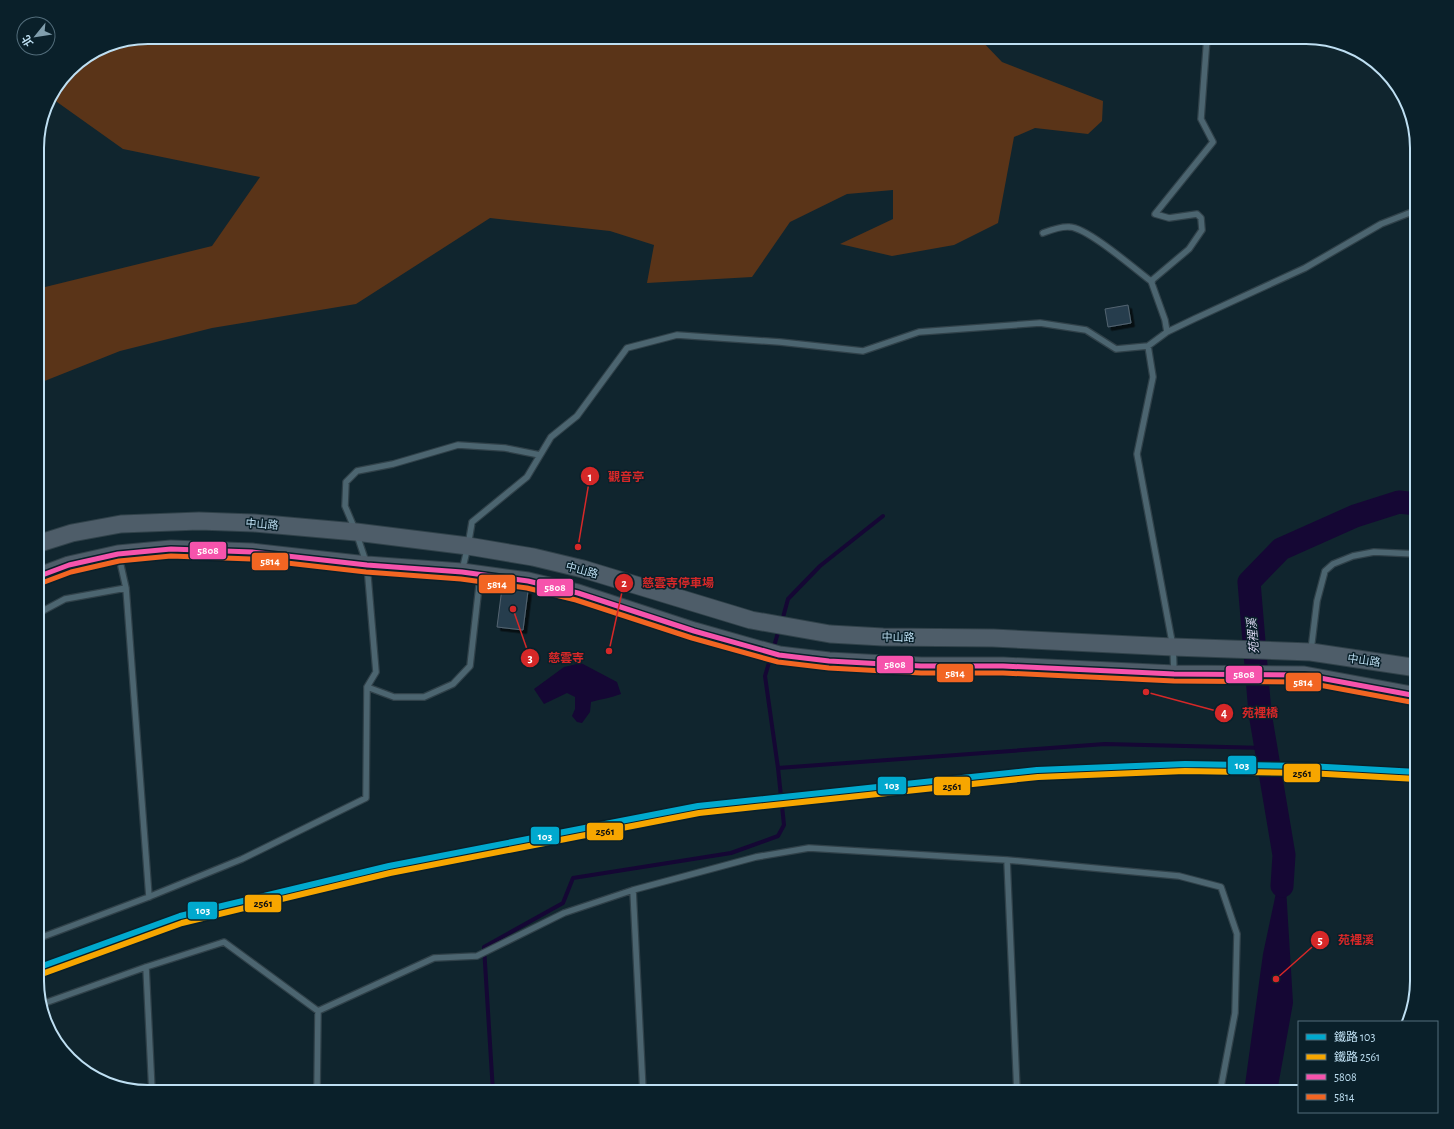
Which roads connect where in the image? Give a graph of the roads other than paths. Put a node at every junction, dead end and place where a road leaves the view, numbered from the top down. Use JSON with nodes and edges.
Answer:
{"nodes":[{"id":1,"x":1206,"y":44,"type":"edge"},
{"id":2,"x":1410,"y":213,"type":"edge"},
{"id":3,"x":1042,"y":234,"type":"dead end"},
{"id":4,"x":1152,"y":282,"type":"junction"},
{"id":5,"x":1167,"y":332,"type":"junction"},
{"id":6,"x":1148,"y":346,"type":"junction"},
{"id":7,"x":540,"y":455,"type":"junction"},
{"id":8,"x":356,"y":532,"type":"junction"},
{"id":9,"x":44,"y":542,"type":"edge"},
{"id":10,"x":468,"y":546,"type":"junction"},
{"id":11,"x":118,"y":554,"type":"junction"},
{"id":12,"x":1410,"y":554,"type":"edge"},
{"id":13,"x":366,"y":565,"type":"junction"},
{"id":14,"x":583,"y":569,"type":"junction"},
{"id":15,"x":462,"y":572,"type":"junction"},
{"id":16,"x":44,"y":574,"type":"edge"},
{"id":17,"x":481,"y":574,"type":"junction"},
{"id":18,"x":126,"y":588,"type":"junction"},
{"id":19,"x":578,"y":593,"type":"junction"},
{"id":20,"x":44,"y":610,"type":"edge"},
{"id":21,"x":1173,"y":647,"type":"junction"},
{"id":22,"x":1311,"y":652,"type":"junction"},
{"id":23,"x":1410,"y":667,"type":"edge"},
{"id":24,"x":1174,"y":674,"type":"junction"},
{"id":25,"x":367,"y":687,"type":"junction"},
{"id":26,"x":1410,"y":695,"type":"edge"},
{"id":27,"x":1008,"y":860,"type":"junction"},
{"id":28,"x":633,"y":890,"type":"junction"},
{"id":29,"x":148,"y":897,"type":"junction"},
{"id":30,"x":44,"y":937,"type":"edge"},
{"id":31,"x":146,"y":967,"type":"junction"},
{"id":32,"x":47,"y":1002,"type":"edge"},
{"id":33,"x":318,"y":1010,"type":"junction"},
{"id":34,"x":152,"y":1085,"type":"edge"},
{"id":35,"x":317,"y":1085,"type":"edge"},
{"id":36,"x":643,"y":1085,"type":"edge"},
{"id":37,"x":1017,"y":1085,"type":"edge"},
{"id":38,"x":1221,"y":1085,"type":"edge"}],
"edges":[{"from":1,"to":4,"type":"lane"},
{"from":2,"to":5,"type":"lane"},
{"from":3,"to":4,"type":"lane"},
{"from":4,"to":5,"type":"lane"},
{"from":5,"to":6,"type":"lane"},
{"from":6,"to":7,"type":"lane"},
{"from":6,"to":21,"type":"lane"},
{"from":7,"to":8,"type":"lane"},
{"from":7,"to":10,"type":"lane"},
{"from":8,"to":9,"type":"main road","name":"中山路"},
{"from":8,"to":10,"type":"main road","name":"中山路"},
{"from":8,"to":13,"type":"lane"},
{"from":10,"to":14,"type":"main road","name":"中山路"},
{"from":10,"to":15,"type":"lane"},
{"from":11,"to":13,"type":"main road"},
{"from":11,"to":16,"type":"main road"},
{"from":11,"to":18,"type":"lane"},
{"from":12,"to":22,"type":"lane"},
{"from":13,"to":15,"type":"main road"},
{"from":13,"to":25,"type":"lane"},
{"from":14,"to":19,"type":"main road"},
{"from":14,"to":21,"type":"main road","name":"中山路"},
{"from":15,"to":17,"type":"main road"},
{"from":17,"to":19,"type":"main road"},
{"from":17,"to":25,"type":"lane"},
{"from":18,"to":20,"type":"lane"},
{"from":18,"to":29,"type":"lane"},
{"from":19,"to":24,"type":"main road"},
{"from":21,"to":22,"type":"main road","name":"中山路"},
{"from":21,"to":24,"type":"lane"},
{"from":22,"to":23,"type":"main road","name":"中山路"},
{"from":24,"to":26,"type":"main road"},
{"from":25,"to":29,"type":"lane"},
{"from":27,"to":28,"type":"lane"},
{"from":27,"to":37,"type":"lane"},
{"from":27,"to":38,"type":"lane"},
{"from":28,"to":33,"type":"lane"},
{"from":28,"to":36,"type":"lane"},
{"from":29,"to":30,"type":"lane"},
{"from":31,"to":32,"type":"lane"},
{"from":31,"to":33,"type":"lane"},
{"from":31,"to":34,"type":"lane"},
{"from":33,"to":35,"type":"lane"}]}
